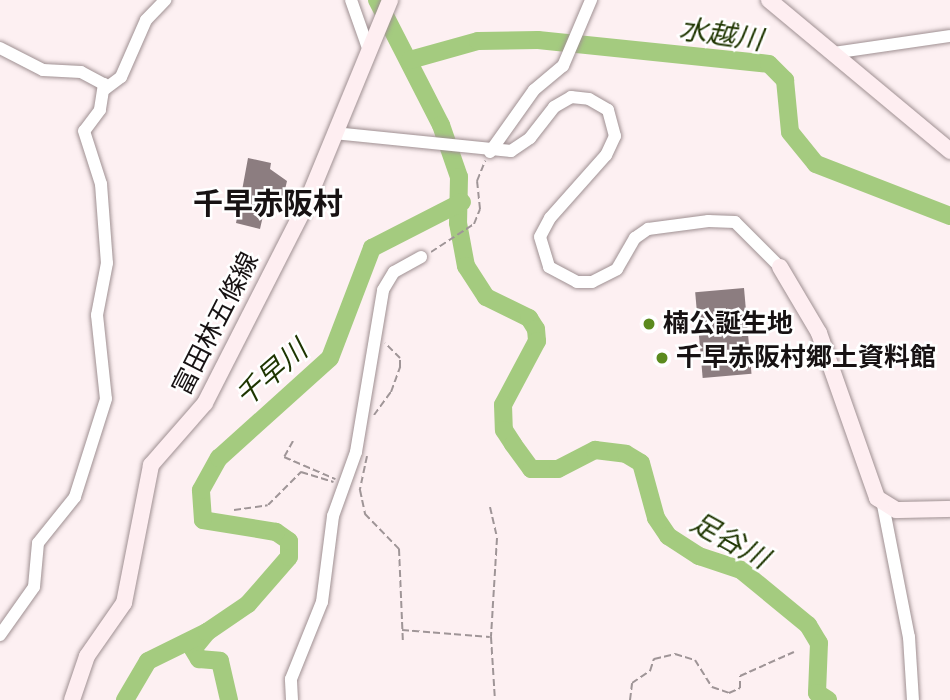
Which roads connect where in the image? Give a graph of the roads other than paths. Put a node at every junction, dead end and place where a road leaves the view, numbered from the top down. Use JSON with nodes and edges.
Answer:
{"nodes":[{"id":1,"x":165,"y":0,"type":"edge"},
{"id":2,"x":351,"y":0,"type":"edge"},
{"id":3,"x":390,"y":0,"type":"edge"},
{"id":4,"x":592,"y":0,"type":"edge"},
{"id":5,"x":769,"y":0,"type":"edge"},
{"id":6,"x":950,"y":36,"type":"edge"},
{"id":7,"x":371,"y":42,"type":"junction"},
{"id":8,"x":0,"y":48,"type":"edge"},
{"id":9,"x":833,"y":53,"type":"junction"},
{"id":10,"x":105,"y":89,"type":"junction"},
{"id":11,"x":334,"y":133,"type":"junction"},
{"id":12,"x":950,"y":151,"type":"edge"},
{"id":13,"x":490,"y":152,"type":"junction"},
{"id":14,"x":421,"y":257,"type":"road end"},
{"id":15,"x":780,"y":267,"type":"joint"},
{"id":16,"x":883,"y":505,"type":"junction"},
{"id":17,"x":950,"y":509,"type":"edge"},
{"id":18,"x":0,"y":635,"type":"edge"},
{"id":19,"x":72,"y":700,"type":"edge"},
{"id":20,"x":292,"y":700,"type":"edge"},
{"id":21,"x":913,"y":700,"type":"edge"}],
"edges":[{"from":1,"to":10,"type":"street"},
{"from":2,"to":7,"type":"street"},
{"from":3,"to":7,"type":"main road","name":"富田林五條線"},
{"from":4,"to":13,"type":"street"},
{"from":5,"to":9,"type":"main road"},
{"from":6,"to":9,"type":"street"},
{"from":7,"to":11,"type":"main road","name":"富田林五條線"},
{"from":8,"to":10,"type":"street"},
{"from":9,"to":12,"type":"main road"},
{"from":10,"to":18,"type":"street"},
{"from":11,"to":13,"type":"street"},
{"from":11,"to":19,"type":"main road","name":"富田林五條線"},
{"from":13,"to":15,"type":"street"},
{"from":14,"to":20,"type":"street"},
{"from":15,"to":16,"type":"main road"},
{"from":16,"to":17,"type":"main road"},
{"from":16,"to":21,"type":"street"}]}
